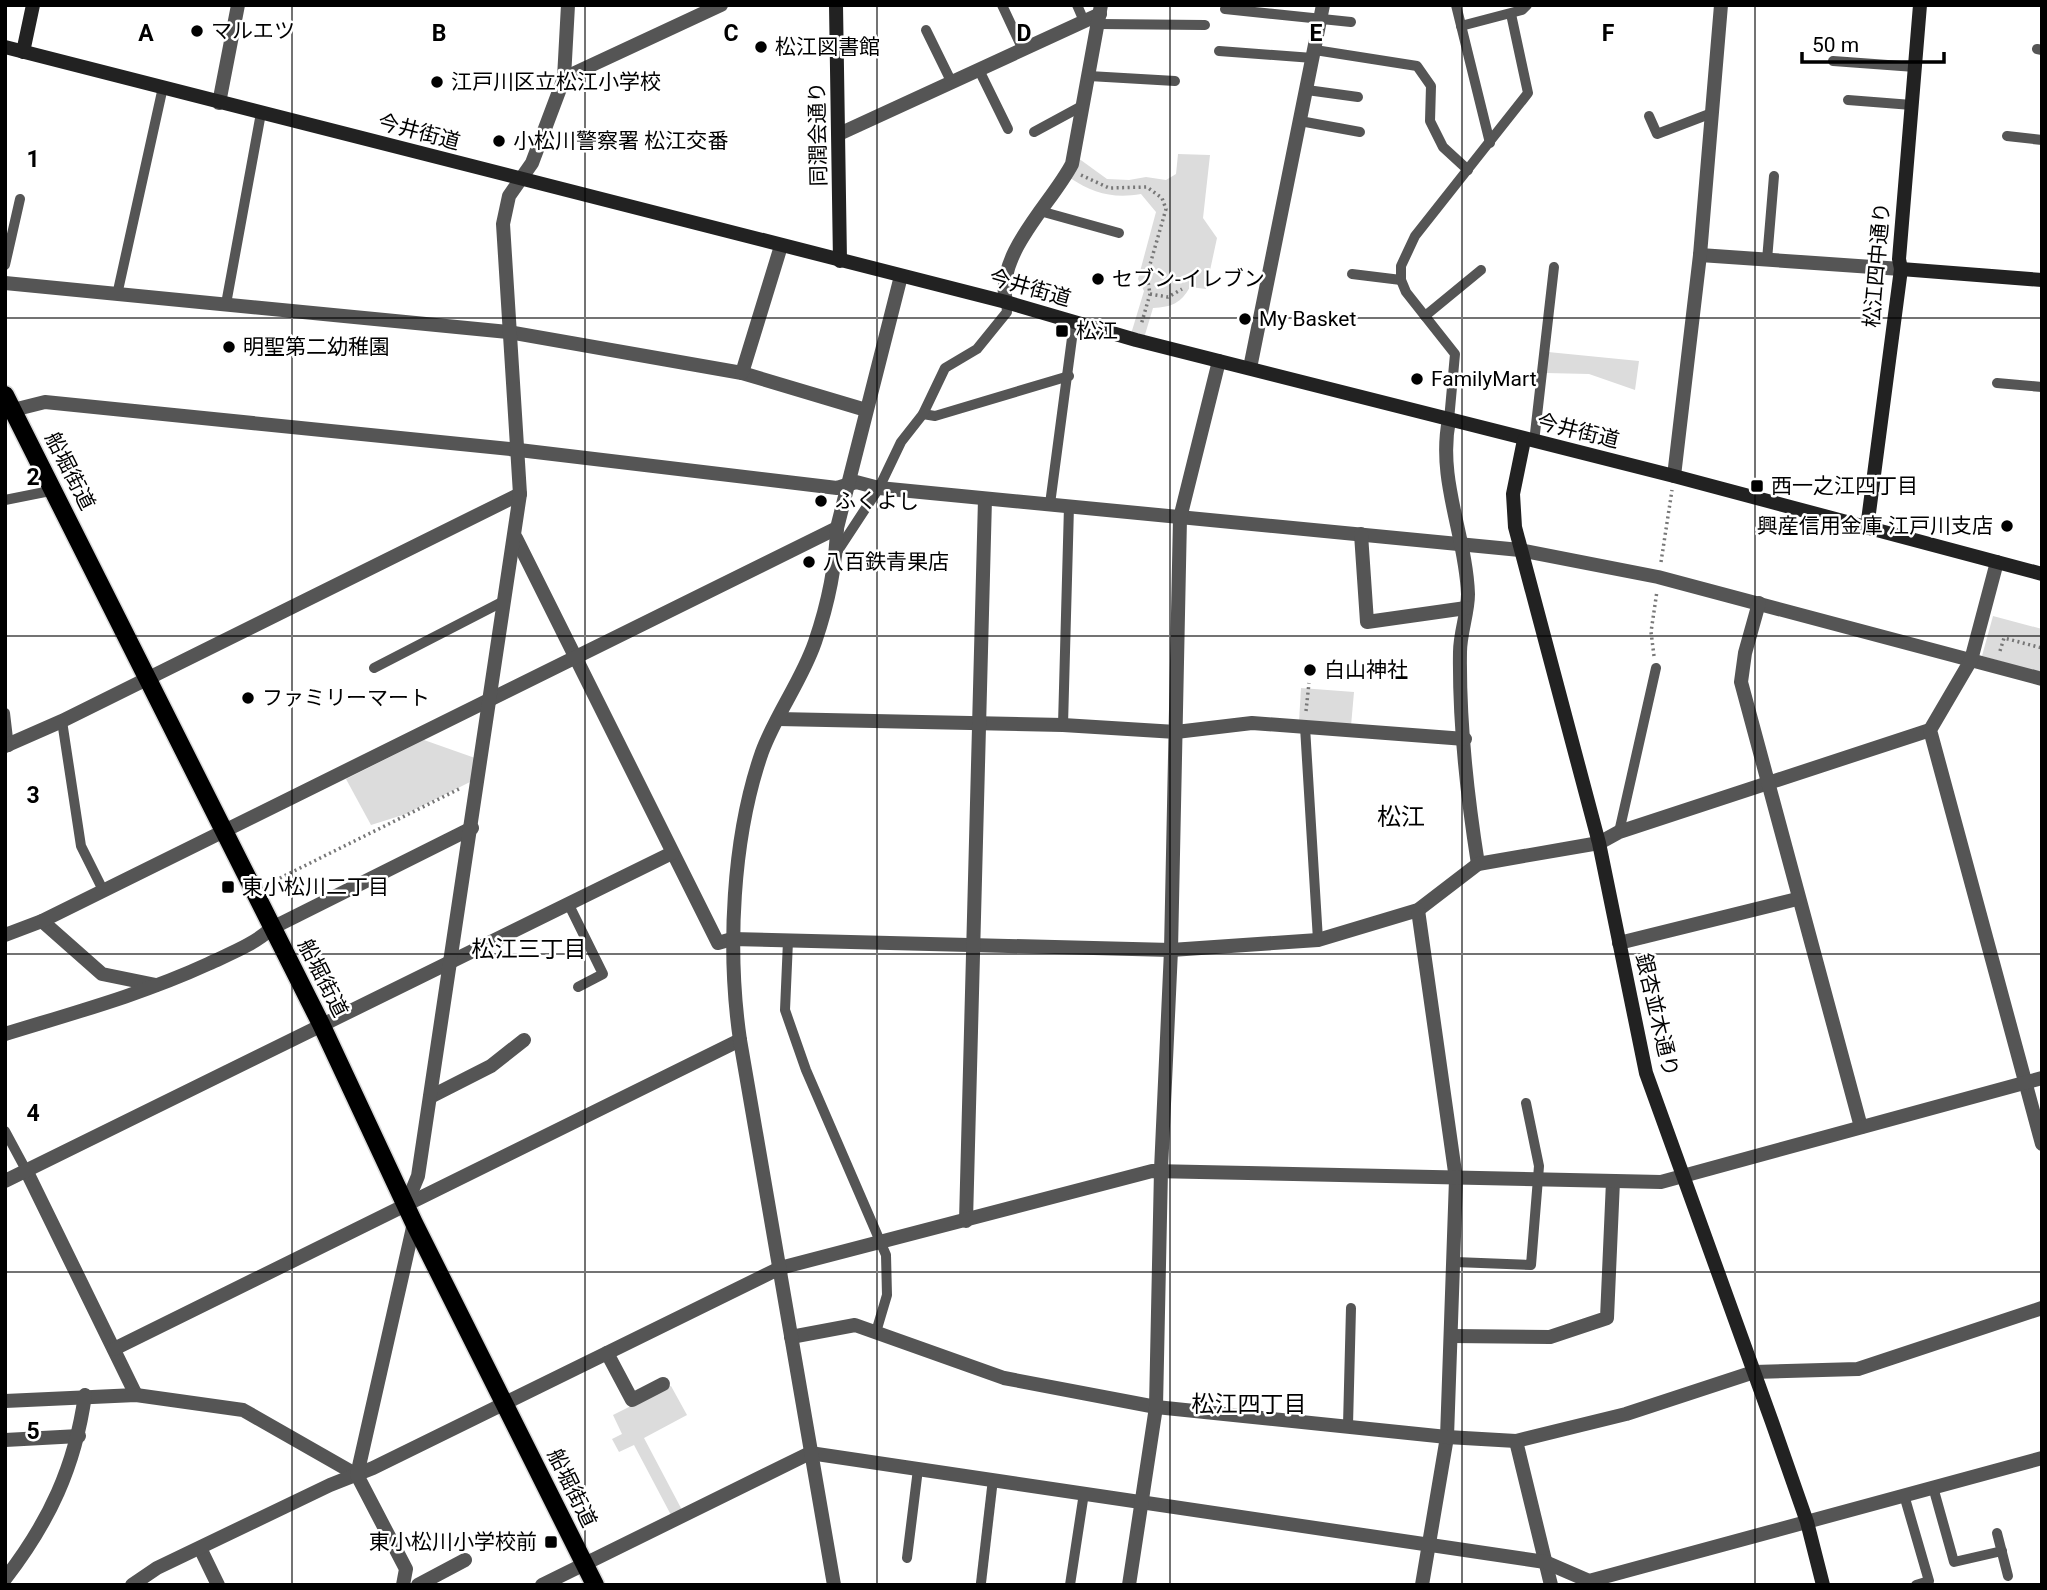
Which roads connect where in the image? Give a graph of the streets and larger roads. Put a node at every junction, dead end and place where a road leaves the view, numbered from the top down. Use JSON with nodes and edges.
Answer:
{"nodes":[{"id":1,"x":33,"y":5,"type":"edge"},
{"id":2,"x":238,"y":5,"type":"edge"},
{"id":3,"x":568,"y":5,"type":"edge"},
{"id":4,"x":721,"y":5,"type":"edge"},
{"id":5,"x":836,"y":5,"type":"edge"},
{"id":6,"x":1721,"y":5,"type":"edge"},
{"id":7,"x":1920,"y":5,"type":"edge"},
{"id":8,"x":1322,"y":11,"type":"edge"},
{"id":9,"x":1096,"y":16,"type":"edge"},
{"id":10,"x":5,"y":47,"type":"edge"},
{"id":11,"x":23,"y":52,"type":"junction"},
{"id":12,"x":564,"y":78,"type":"junction"},
{"id":13,"x":219,"y":103,"type":"junction"},
{"id":14,"x":839,"y":134,"type":"junction"},
{"id":15,"x":521,"y":179,"type":"junction"},
{"id":16,"x":781,"y":246,"type":"junction"},
{"id":17,"x":1700,"y":255,"type":"junction"},
{"id":18,"x":840,"y":261,"type":"junction"},
{"id":19,"x":1901,"y":270,"type":"junction"},
{"id":20,"x":901,"y":276,"type":"junction"},
{"id":21,"x":2042,"y":280,"type":"edge"},
{"id":22,"x":5,"y":283,"type":"edge"},
{"id":23,"x":1006,"y":302,"type":"junction"},
{"id":24,"x":508,"y":332,"type":"junction"},
{"id":25,"x":1219,"y":361,"type":"junction"},
{"id":26,"x":1250,"y":368,"type":"junction"},
{"id":27,"x":742,"y":373,"type":"junction"},
{"id":28,"x":866,"y":410,"type":"junction"},
{"id":29,"x":11,"y":414,"type":"edge"},
{"id":30,"x":1449,"y":421,"type":"junction"},
{"id":31,"x":1529,"y":441,"type":"junction"},
{"id":32,"x":519,"y":450,"type":"junction"},
{"id":33,"x":1674,"y":476,"type":"junction"},
{"id":34,"x":848,"y":484,"type":"junction"},
{"id":35,"x":520,"y":494,"type":"junction"},
{"id":36,"x":985,"y":499,"type":"junction"},
{"id":37,"x":1180,"y":518,"type":"junction"},
{"id":38,"x":1867,"y":527,"type":"junction"},
{"id":39,"x":837,"y":528,"type":"junction"},
{"id":40,"x":1362,"y":534,"type":"junction"},
{"id":41,"x":516,"y":538,"type":"junction"},
{"id":42,"x":1460,"y":543,"type":"junction"},
{"id":43,"x":1520,"y":550,"type":"junction"},
{"id":44,"x":1997,"y":562,"type":"junction"},
{"id":45,"x":2042,"y":574,"type":"edge"},
{"id":46,"x":1759,"y":603,"type":"junction"},
{"id":47,"x":1466,"y":608,"type":"junction"},
{"id":48,"x":576,"y":657,"type":"junction"},
{"id":49,"x":1971,"y":660,"type":"junction"},
{"id":50,"x":149,"y":678,"type":"junction"},
{"id":51,"x":2042,"y":679,"type":"edge"},
{"id":52,"x":490,"y":698,"type":"junction"},
{"id":53,"x":778,"y":719,"type":"junction"},
{"id":54,"x":980,"y":724,"type":"junction"},
{"id":55,"x":1930,"y":730,"type":"junction"},
{"id":56,"x":1176,"y":732,"type":"junction"},
{"id":57,"x":1465,"y":740,"type":"junction"},
{"id":58,"x":7,"y":747,"type":"edge"},
{"id":59,"x":1767,"y":782,"type":"junction"},
{"id":60,"x":472,"y":828,"type":"junction"},
{"id":61,"x":223,"y":830,"type":"junction"},
{"id":62,"x":1599,"y":843,"type":"junction"},
{"id":63,"x":672,"y":853,"type":"junction"},
{"id":64,"x":1478,"y":864,"type":"junction"},
{"id":65,"x":1797,"y":899,"type":"junction"},
{"id":66,"x":1418,"y":910,"type":"junction"},
{"id":67,"x":42,"y":921,"type":"junction"},
{"id":68,"x":272,"y":928,"type":"junction"},
{"id":69,"x":5,"y":935,"type":"edge"},
{"id":70,"x":732,"y":939,"type":"junction"},
{"id":71,"x":1619,"y":943,"type":"junction"},
{"id":72,"x":975,"y":947,"type":"junction"},
{"id":73,"x":1171,"y":950,"type":"junction"},
{"id":74,"x":450,"y":961,"type":"junction"},
{"id":75,"x":159,"y":986,"type":"junction"},
{"id":76,"x":321,"y":1024,"type":"junction"},
{"id":77,"x":5,"y":1034,"type":"edge"},
{"id":78,"x":524,"y":1040,"type":"dead end"},
{"id":79,"x":740,"y":1040,"type":"junction"},
{"id":80,"x":2042,"y":1078,"type":"edge"},
{"id":81,"x":2026,"y":1083,"type":"junction"},
{"id":82,"x":430,"y":1097,"type":"junction"},
{"id":83,"x":1861,"y":1127,"type":"junction"},
{"id":84,"x":2042,"y":1144,"type":"edge"},
{"id":85,"x":26,"y":1170,"type":"junction"},
{"id":86,"x":1161,"y":1170,"type":"junction"},
{"id":87,"x":1683,"y":1176,"type":"junction"},
{"id":88,"x":1456,"y":1179,"type":"junction"},
{"id":89,"x":5,"y":1181,"type":"edge"},
{"id":90,"x":1613,"y":1181,"type":"junction"},
{"id":91,"x":406,"y":1205,"type":"junction"},
{"id":92,"x":966,"y":1221,"type":"junction"},
{"id":93,"x":414,"y":1223,"type":"junction"},
{"id":94,"x":780,"y":1268,"type":"junction"},
{"id":95,"x":2042,"y":1308,"type":"edge"},
{"id":96,"x":1452,"y":1336,"type":"junction"},
{"id":97,"x":791,"y":1337,"type":"junction"},
{"id":98,"x":114,"y":1349,"type":"junction"},
{"id":99,"x":607,"y":1353,"type":"junction"},
{"id":100,"x":1754,"y":1372,"type":"junction"},
{"id":101,"x":663,"y":1384,"type":"dead end"},
{"id":102,"x":85,"y":1395,"type":"junction"},
{"id":103,"x":136,"y":1395,"type":"junction"},
{"id":104,"x":5,"y":1401,"type":"edge"},
{"id":105,"x":505,"y":1404,"type":"junction"},
{"id":106,"x":1156,"y":1407,"type":"junction"},
{"id":107,"x":79,"y":1436,"type":"junction"},
{"id":108,"x":1447,"y":1437,"type":"junction"},
{"id":109,"x":5,"y":1440,"type":"edge"},
{"id":110,"x":1516,"y":1441,"type":"junction"},
{"id":111,"x":810,"y":1453,"type":"junction"},
{"id":112,"x":2042,"y":1458,"type":"edge"},
{"id":113,"x":358,"y":1475,"type":"junction"},
{"id":114,"x":1142,"y":1502,"type":"junction"},
{"id":115,"x":1807,"y":1522,"type":"junction"},
{"id":116,"x":1428,"y":1545,"type":"junction"},
{"id":117,"x":201,"y":1550,"type":"junction"},
{"id":118,"x":465,"y":1560,"type":"dead end"},
{"id":119,"x":1545,"y":1562,"type":"junction"},
{"id":120,"x":584,"y":1564,"type":"junction"},
{"id":121,"x":5,"y":1579,"type":"edge"},
{"id":122,"x":132,"y":1585,"type":"edge"},
{"id":123,"x":218,"y":1585,"type":"edge"},
{"id":124,"x":403,"y":1585,"type":"edge"},
{"id":125,"x":418,"y":1585,"type":"edge"},
{"id":126,"x":542,"y":1585,"type":"edge"},
{"id":127,"x":595,"y":1585,"type":"edge"},
{"id":128,"x":834,"y":1585,"type":"edge"},
{"id":129,"x":1129,"y":1585,"type":"edge"},
{"id":130,"x":1422,"y":1585,"type":"edge"},
{"id":131,"x":1551,"y":1585,"type":"edge"},
{"id":132,"x":1823,"y":1585,"type":"edge"}],
"edges":[{"from":1,"to":11,"type":"street"},
{"from":2,"to":13,"type":"street"},
{"from":3,"to":12,"type":"street"},
{"from":4,"to":12,"type":"street"},
{"from":5,"to":14,"type":"street","name":"同潤会通り"},
{"from":6,"to":17,"type":"street"},
{"from":7,"to":19,"type":"street","name":"松江四中通り"},
{"from":8,"to":26,"type":"street"},
{"from":9,"to":14,"type":"street"},
{"from":9,"to":23,"type":"street"},
{"from":10,"to":11,"type":"street","name":"今井街道"},
{"from":11,"to":13,"type":"street","name":"今井街道"},
{"from":12,"to":15,"type":"street"},
{"from":13,"to":15,"type":"street","name":"今井街道"},
{"from":14,"to":18,"type":"street","name":"同潤会通り"},
{"from":15,"to":16,"type":"street","name":"今井街道"},
{"from":15,"to":24,"type":"street"},
{"from":16,"to":18,"type":"street","name":"今井街道"},
{"from":16,"to":27,"type":"street"},
{"from":17,"to":19,"type":"street"},
{"from":17,"to":33,"type":"street"},
{"from":18,"to":20,"type":"street","name":"今井街道"},
{"from":19,"to":21,"type":"street"},
{"from":19,"to":38,"type":"street","name":"松江四中通り"},
{"from":20,"to":23,"type":"street","name":"今井街道"},
{"from":20,"to":28,"type":"street"},
{"from":22,"to":24,"type":"street"},
{"from":23,"to":25,"type":"street","name":"今井街道"},
{"from":24,"to":27,"type":"street"},
{"from":24,"to":32,"type":"street"},
{"from":25,"to":26,"type":"street","name":"今井街道"},
{"from":25,"to":37,"type":"street"},
{"from":26,"to":30,"type":"street","name":"今井街道"},
{"from":27,"to":28,"type":"street"},
{"from":28,"to":34,"type":"street"},
{"from":29,"to":32,"type":"street"},
{"from":29,"to":50,"type":"main road","name":"船堀街道"},
{"from":30,"to":31,"type":"street","name":"今井街道"},
{"from":30,"to":42,"type":"street"},
{"from":31,"to":33,"type":"street","name":"今井街道"},
{"from":31,"to":43,"type":"street","name":"銀杏並木通り"},
{"from":32,"to":34,"type":"street"},
{"from":32,"to":35,"type":"street"},
{"from":33,"to":38,"type":"street","name":"今井街道"},
{"from":34,"to":36,"type":"street"},
{"from":34,"to":39,"type":"street"},
{"from":35,"to":41,"type":"street"},
{"from":35,"to":50,"type":"street"},
{"from":36,"to":37,"type":"street"},
{"from":36,"to":54,"type":"street"},
{"from":37,"to":40,"type":"street"},
{"from":37,"to":56,"type":"street"},
{"from":38,"to":44,"type":"street","name":"今井街道"},
{"from":39,"to":48,"type":"street"},
{"from":39,"to":53,"type":"street"},
{"from":40,"to":42,"type":"street"},
{"from":40,"to":47,"type":"street"},
{"from":41,"to":48,"type":"street"},
{"from":41,"to":52,"type":"street"},
{"from":42,"to":43,"type":"street"},
{"from":42,"to":47,"type":"street"},
{"from":43,"to":46,"type":"street"},
{"from":43,"to":62,"type":"street","name":"銀杏並木通り"},
{"from":44,"to":45,"type":"street","name":"今井街道"},
{"from":44,"to":49,"type":"street"},
{"from":46,"to":49,"type":"street"},
{"from":46,"to":59,"type":"street"},
{"from":47,"to":57,"type":"street"},
{"from":48,"to":52,"type":"street"},
{"from":48,"to":63,"type":"street"},
{"from":49,"to":51,"type":"street"},
{"from":49,"to":55,"type":"street"},
{"from":50,"to":58,"type":"street"},
{"from":50,"to":61,"type":"main road","name":"船堀街道"},
{"from":52,"to":60,"type":"street"},
{"from":52,"to":61,"type":"street"},
{"from":53,"to":54,"type":"street"},
{"from":53,"to":70,"type":"street"},
{"from":54,"to":56,"type":"street"},
{"from":54,"to":72,"type":"street"},
{"from":55,"to":59,"type":"street"},
{"from":55,"to":81,"type":"street"},
{"from":56,"to":57,"type":"street"},
{"from":56,"to":73,"type":"street"},
{"from":57,"to":64,"type":"street"},
{"from":59,"to":62,"type":"street"},
{"from":59,"to":65,"type":"street"},
{"from":60,"to":68,"type":"street"},
{"from":60,"to":74,"type":"street"},
{"from":61,"to":67,"type":"street"},
{"from":61,"to":68,"type":"main road","name":"船堀街道"},
{"from":62,"to":64,"type":"street"},
{"from":62,"to":71,"type":"street","name":"銀杏並木通り"},
{"from":63,"to":70,"type":"street"},
{"from":63,"to":74,"type":"street"},
{"from":64,"to":66,"type":"street"},
{"from":65,"to":71,"type":"street"},
{"from":65,"to":83,"type":"street"},
{"from":66,"to":73,"type":"street"},
{"from":66,"to":88,"type":"street"},
{"from":67,"to":69,"type":"street"},
{"from":67,"to":75,"type":"street"},
{"from":68,"to":75,"type":"street"},
{"from":68,"to":76,"type":"main road","name":"船堀街道"},
{"from":70,"to":72,"type":"street"},
{"from":70,"to":79,"type":"street"},
{"from":71,"to":87,"type":"street","name":"銀杏並木通り"},
{"from":72,"to":73,"type":"street"},
{"from":72,"to":92,"type":"street"},
{"from":73,"to":86,"type":"street"},
{"from":74,"to":76,"type":"street"},
{"from":74,"to":82,"type":"street"},
{"from":75,"to":77,"type":"street"},
{"from":76,"to":85,"type":"street"},
{"from":76,"to":91,"type":"main road","name":"船堀街道"},
{"from":78,"to":82,"type":"street"},
{"from":79,"to":91,"type":"street"},
{"from":79,"to":94,"type":"street"},
{"from":80,"to":81,"type":"street"},
{"from":81,"to":83,"type":"street"},
{"from":81,"to":84,"type":"street"},
{"from":82,"to":91,"type":"street"},
{"from":83,"to":87,"type":"street"},
{"from":85,"to":89,"type":"street"},
{"from":85,"to":98,"type":"street"},
{"from":86,"to":88,"type":"street"},
{"from":86,"to":92,"type":"street"},
{"from":86,"to":106,"type":"street"},
{"from":87,"to":90,"type":"street"},
{"from":87,"to":100,"type":"street","name":"銀杏並木通り"},
{"from":88,"to":90,"type":"street"},
{"from":88,"to":96,"type":"street"},
{"from":90,"to":96,"type":"street"},
{"from":91,"to":93,"type":"main road","name":"船堀街道"},
{"from":91,"to":98,"type":"street"},
{"from":92,"to":94,"type":"street"},
{"from":93,"to":105,"type":"main road","name":"船堀街道"},
{"from":93,"to":113,"type":"street"},
{"from":94,"to":97,"type":"street"},
{"from":94,"to":99,"type":"street"},
{"from":95,"to":100,"type":"street"},
{"from":96,"to":108,"type":"street"},
{"from":97,"to":106,"type":"street"},
{"from":97,"to":111,"type":"street"},
{"from":98,"to":103,"type":"street"},
{"from":99,"to":101,"type":"street"},
{"from":99,"to":105,"type":"street"},
{"from":100,"to":110,"type":"street"},
{"from":100,"to":115,"type":"street","name":"銀杏並木通り"},
{"from":102,"to":103,"type":"street"},
{"from":102,"to":104,"type":"street"},
{"from":102,"to":107,"type":"street"},
{"from":103,"to":113,"type":"street"},
{"from":105,"to":113,"type":"street"},
{"from":105,"to":120,"type":"main road","name":"船堀街道"},
{"from":106,"to":108,"type":"street"},
{"from":106,"to":114,"type":"street"},
{"from":107,"to":109,"type":"street"},
{"from":107,"to":121,"type":"street"},
{"from":108,"to":110,"type":"street"},
{"from":108,"to":116,"type":"street"},
{"from":110,"to":119,"type":"street"},
{"from":111,"to":114,"type":"street"},
{"from":111,"to":120,"type":"street"},
{"from":111,"to":128,"type":"street"},
{"from":112,"to":115,"type":"street"},
{"from":113,"to":117,"type":"street"},
{"from":113,"to":124,"type":"street"},
{"from":114,"to":116,"type":"street"},
{"from":114,"to":129,"type":"street"},
{"from":115,"to":119,"type":"street"},
{"from":115,"to":132,"type":"street","name":"銀杏並木通り"},
{"from":116,"to":119,"type":"street"},
{"from":116,"to":130,"type":"street"},
{"from":117,"to":122,"type":"street"},
{"from":117,"to":123,"type":"street"},
{"from":118,"to":125,"type":"street"},
{"from":119,"to":131,"type":"street"},
{"from":120,"to":126,"type":"street"},
{"from":120,"to":127,"type":"main road","name":"船堀街道"}]}
